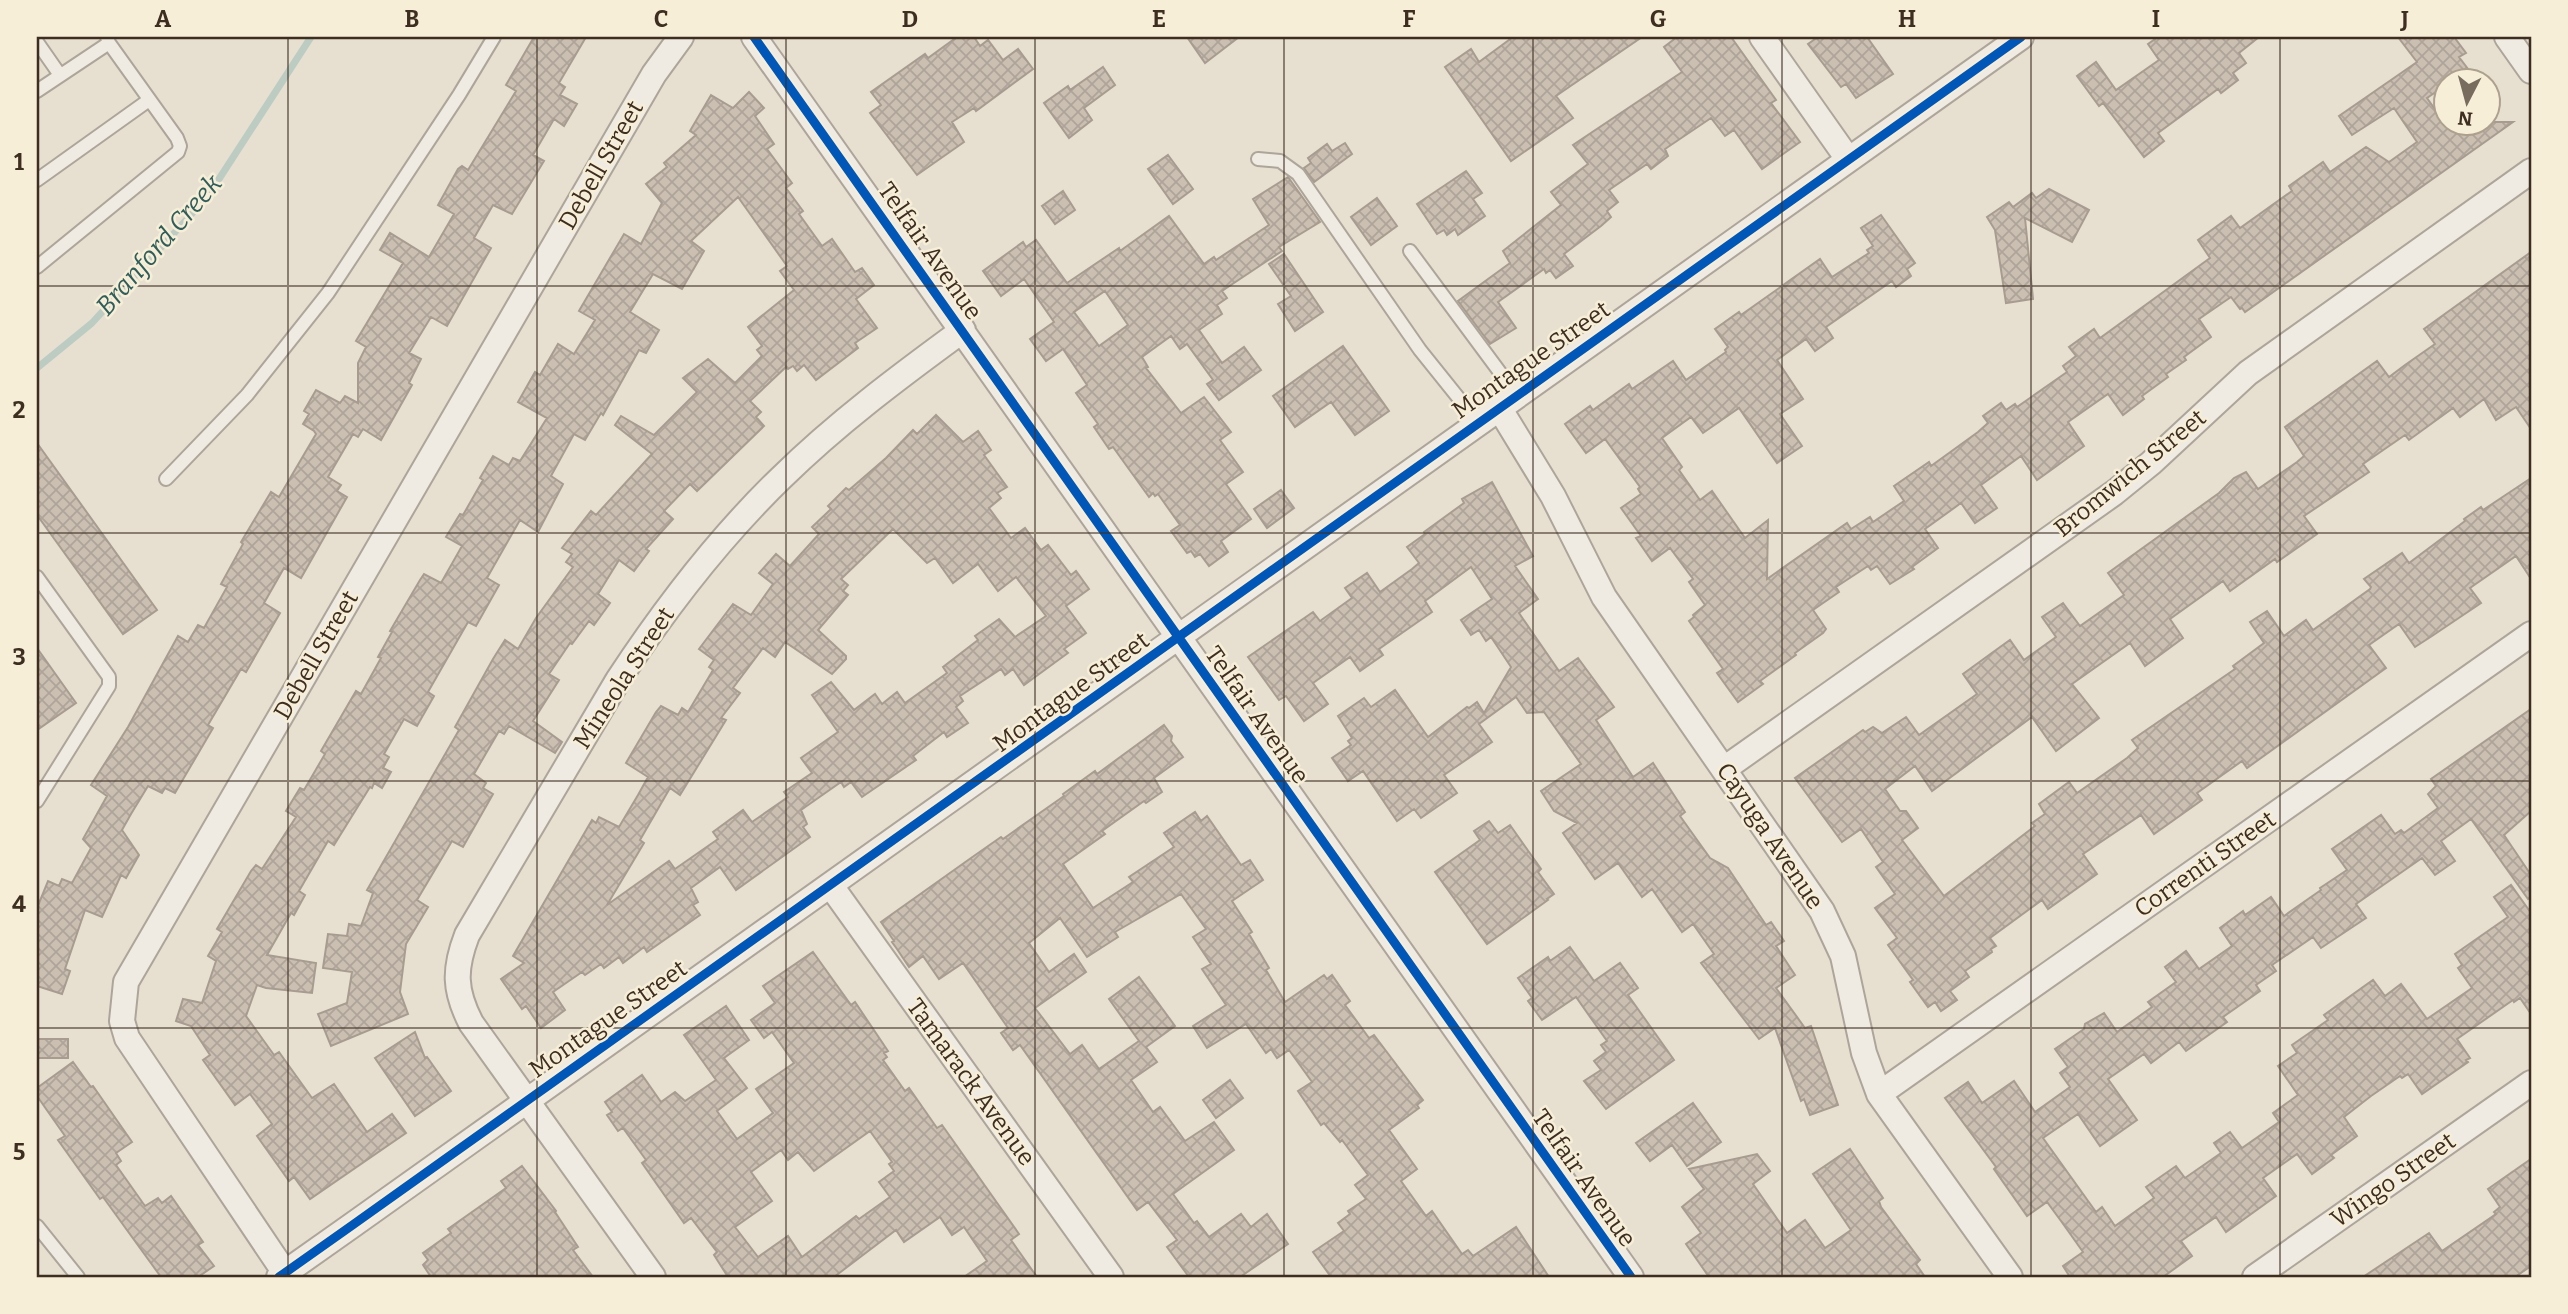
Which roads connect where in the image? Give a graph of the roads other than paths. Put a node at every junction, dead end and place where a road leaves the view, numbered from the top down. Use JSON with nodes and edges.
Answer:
{"nodes":[{"id":1,"x":494,"y":37,"type":"edge"},
{"id":2,"x":681,"y":37,"type":"edge"},
{"id":3,"x":754,"y":37,"type":"edge"},
{"id":4,"x":1762,"y":37,"type":"edge"},
{"id":5,"x":2021,"y":37,"type":"edge"},
{"id":6,"x":2507,"y":37,"type":"edge"},
{"id":7,"x":108,"y":40,"type":"edge"},
{"id":8,"x":37,"y":41,"type":"edge"},
{"id":9,"x":2531,"y":71,"type":"edge"},
{"id":10,"x":60,"y":75,"type":"junction"},
{"id":11,"x":37,"y":90,"type":"edge"},
{"id":12,"x":149,"y":100,"type":"junction"},
{"id":13,"x":1258,"y":159,"type":"dead end"},
{"id":14,"x":1848,"y":159,"type":"junction"},
{"id":15,"x":2531,"y":171,"type":"edge"},
{"id":16,"x":37,"y":180,"type":"edge"},
{"id":17,"x":1410,"y":251,"type":"dead end"},
{"id":18,"x":37,"y":267,"type":"edge"},
{"id":19,"x":963,"y":330,"type":"junction"},
{"id":20,"x":1507,"y":400,"type":"junction"},
{"id":21,"x":1477,"y":421,"type":"junction"},
{"id":22,"x":166,"y":479,"type":"dead end"},
{"id":23,"x":37,"y":577,"type":"edge"},
{"id":24,"x":2531,"y":634,"type":"edge"},
{"id":25,"x":1179,"y":638,"type":"junction"},
{"id":26,"x":1724,"y":769,"type":"junction"},
{"id":27,"x":37,"y":801,"type":"edge"},
{"id":28,"x":831,"y":886,"type":"junction"},
{"id":29,"x":2531,"y":1083,"type":"edge"},
{"id":30,"x":1879,"y":1094,"type":"junction"},
{"id":31,"x":526,"y":1100,"type":"junction"},
{"id":32,"x":37,"y":1226,"type":"edge"},
{"id":33,"x":282,"y":1275,"type":"edge"},
{"id":34,"x":78,"y":1277,"type":"edge"},
{"id":35,"x":653,"y":1277,"type":"edge"},
{"id":36,"x":1111,"y":1277,"type":"edge"},
{"id":37,"x":1631,"y":1277,"type":"edge"},
{"id":38,"x":2010,"y":1277,"type":"edge"},
{"id":39,"x":2255,"y":1277,"type":"edge"}],
"edges":[{"from":1,"to":22,"type":"lane"},
{"from":2,"to":33,"type":"street","name":"Debell Street"},
{"from":3,"to":19,"type":"street","name":"Telfair Avenue"},
{"from":4,"to":14,"type":"street"},
{"from":5,"to":14,"type":"street","name":"Montague Street"},
{"from":6,"to":9,"type":"street"},
{"from":7,"to":10,"type":"lane"},
{"from":7,"to":12,"type":"lane"},
{"from":8,"to":10,"type":"lane"},
{"from":10,"to":11,"type":"lane"},
{"from":12,"to":16,"type":"lane"},
{"from":12,"to":18,"type":"lane"},
{"from":13,"to":21,"type":"lane"},
{"from":14,"to":20,"type":"street","name":"Montague Street"},
{"from":15,"to":26,"type":"street","name":"Bromwich Street"},
{"from":17,"to":20,"type":"lane"},
{"from":19,"to":25,"type":"street","name":"Telfair Avenue"},
{"from":19,"to":31,"type":"street","name":"Mineola Street"},
{"from":20,"to":21,"type":"street","name":"Montague Street"},
{"from":20,"to":26,"type":"street","name":"Cayuga Avenue"},
{"from":21,"to":25,"type":"street","name":"Montague Street"},
{"from":23,"to":27,"type":"lane"},
{"from":24,"to":30,"type":"street","name":"Correnti Street"},
{"from":25,"to":28,"type":"street","name":"Montague Street"},
{"from":25,"to":37,"type":"street","name":"Telfair Avenue"},
{"from":26,"to":30,"type":"street","name":"Cayuga Avenue"},
{"from":28,"to":31,"type":"street","name":"Montague Street"},
{"from":28,"to":36,"type":"street","name":"Tamarack Avenue"},
{"from":29,"to":39,"type":"street","name":"Wingo Street"},
{"from":30,"to":38,"type":"street","name":"Cayuga Avenue"},
{"from":31,"to":33,"type":"street","name":"Montague Street"},
{"from":31,"to":35,"type":"street","name":"Mineola Street"},
{"from":32,"to":34,"type":"lane"}]}
